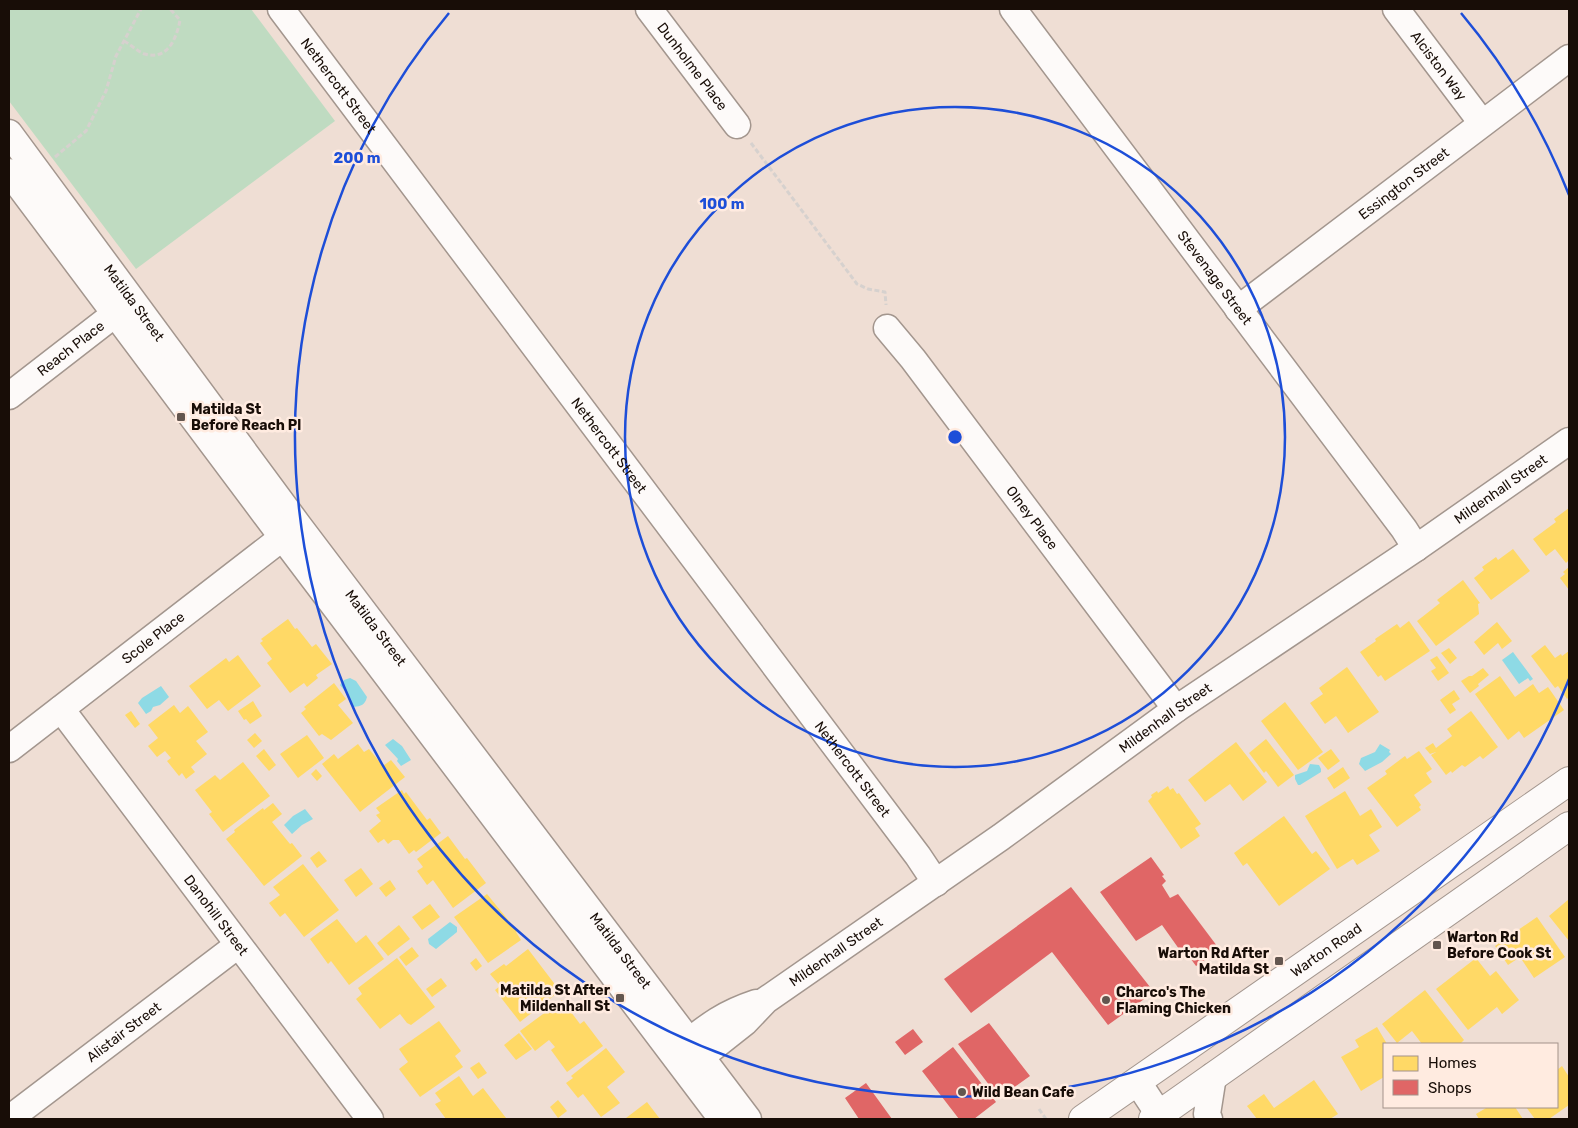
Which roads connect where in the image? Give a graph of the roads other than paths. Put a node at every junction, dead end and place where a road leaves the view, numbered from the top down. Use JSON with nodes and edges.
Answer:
{"nodes":[{"id":1,"x":281,"y":9,"type":"edge"},
{"id":2,"x":649,"y":9,"type":"edge"},
{"id":3,"x":1013,"y":9,"type":"edge"},
{"id":4,"x":1396,"y":9,"type":"edge"},
{"id":5,"x":1569,"y":58,"type":"edge"},
{"id":6,"x":1482,"y":124,"type":"junction"},
{"id":7,"x":737,"y":125,"type":"road end"},
{"id":8,"x":9,"y":133,"type":"edge"},
{"id":9,"x":9,"y":172,"type":"edge"},
{"id":10,"x":123,"y":308,"type":"junction"},
{"id":11,"x":1238,"y":309,"type":"junction"},
{"id":12,"x":887,"y":328,"type":"road end"},
{"id":13,"x":9,"y":396,"type":"edge"},
{"id":14,"x":1569,"y":441,"type":"edge"},
{"id":15,"x":290,"y":532,"type":"junction"},
{"id":16,"x":1416,"y":548,"type":"junction"},
{"id":17,"x":1176,"y":709,"type":"junction"},
{"id":18,"x":61,"y":710,"type":"junction"},
{"id":19,"x":9,"y":749,"type":"edge"},
{"id":20,"x":1569,"y":781,"type":"edge"},
{"id":21,"x":1569,"y":826,"type":"edge"},
{"id":22,"x":936,"y":883,"type":"junction"},
{"id":23,"x":238,"y":945,"type":"junction"},
{"id":24,"x":1222,"y":1022,"type":"junction"},
{"id":25,"x":1246,"y":1052,"type":"junction"},
{"id":26,"x":687,"y":1055,"type":"junction"},
{"id":27,"x":1214,"y":1076,"type":"junction"},
{"id":28,"x":1137,"y":1081,"type":"junction"},
{"id":29,"x":1093,"y":1116,"type":"edge"},
{"id":30,"x":1158,"y":1118,"type":"edge"},
{"id":31,"x":9,"y":1119,"type":"edge"},
{"id":32,"x":370,"y":1119,"type":"edge"},
{"id":33,"x":722,"y":1119,"type":"edge"},
{"id":34,"x":748,"y":1119,"type":"edge"},
{"id":35,"x":1209,"y":1119,"type":"edge"}],
"edges":[{"from":1,"to":22,"type":"street","name":"Nethercott Street"},
{"from":2,"to":7,"type":"street","name":"Dunholme Place"},
{"from":3,"to":11,"type":"street","name":"Stevenage Street"},
{"from":4,"to":6,"type":"street","name":"Alciston Way"},
{"from":5,"to":6,"type":"street","name":"Essington Street"},
{"from":6,"to":11,"type":"street","name":"Essington Street"},
{"from":8,"to":10,"type":"street","name":"Matilda Street"},
{"from":9,"to":10,"type":"street","name":"Matilda Street"},
{"from":10,"to":13,"type":"street","name":"Reach Place"},
{"from":10,"to":15,"type":"street","name":"Matilda Street"},
{"from":11,"to":16,"type":"street","name":"Stevenage Street"},
{"from":12,"to":17,"type":"street","name":"Olney Place"},
{"from":14,"to":16,"type":"street","name":"Mildenhall Street"},
{"from":15,"to":18,"type":"street","name":"Scole Place"},
{"from":15,"to":26,"type":"street","name":"Matilda Street"},
{"from":16,"to":17,"type":"street","name":"Mildenhall Street"},
{"from":17,"to":22,"type":"street","name":"Mildenhall Street"},
{"from":18,"to":19,"type":"street","name":"Scole Place"},
{"from":18,"to":23,"type":"street","name":"Danohill Street"},
{"from":20,"to":24,"type":"main road","name":"Warton Road"},
{"from":21,"to":25,"type":"main road"},
{"from":22,"to":26,"type":"street","name":"Mildenhall Street"},
{"from":23,"to":31,"type":"street","name":"Alistair Street"},
{"from":23,"to":32,"type":"street","name":"Danohill Street"},
{"from":24,"to":25,"type":"main road"},
{"from":24,"to":28,"type":"main road","name":"Warton Road"},
{"from":25,"to":27,"type":"main road"},
{"from":26,"to":33,"type":"street","name":"Matilda Street"},
{"from":26,"to":34,"type":"street","name":"Matilda Street"},
{"from":27,"to":30,"type":"main road"},
{"from":27,"to":35,"type":"street"},
{"from":28,"to":29,"type":"main road","name":"Warton Road"},
{"from":28,"to":30,"type":"street"}]}
